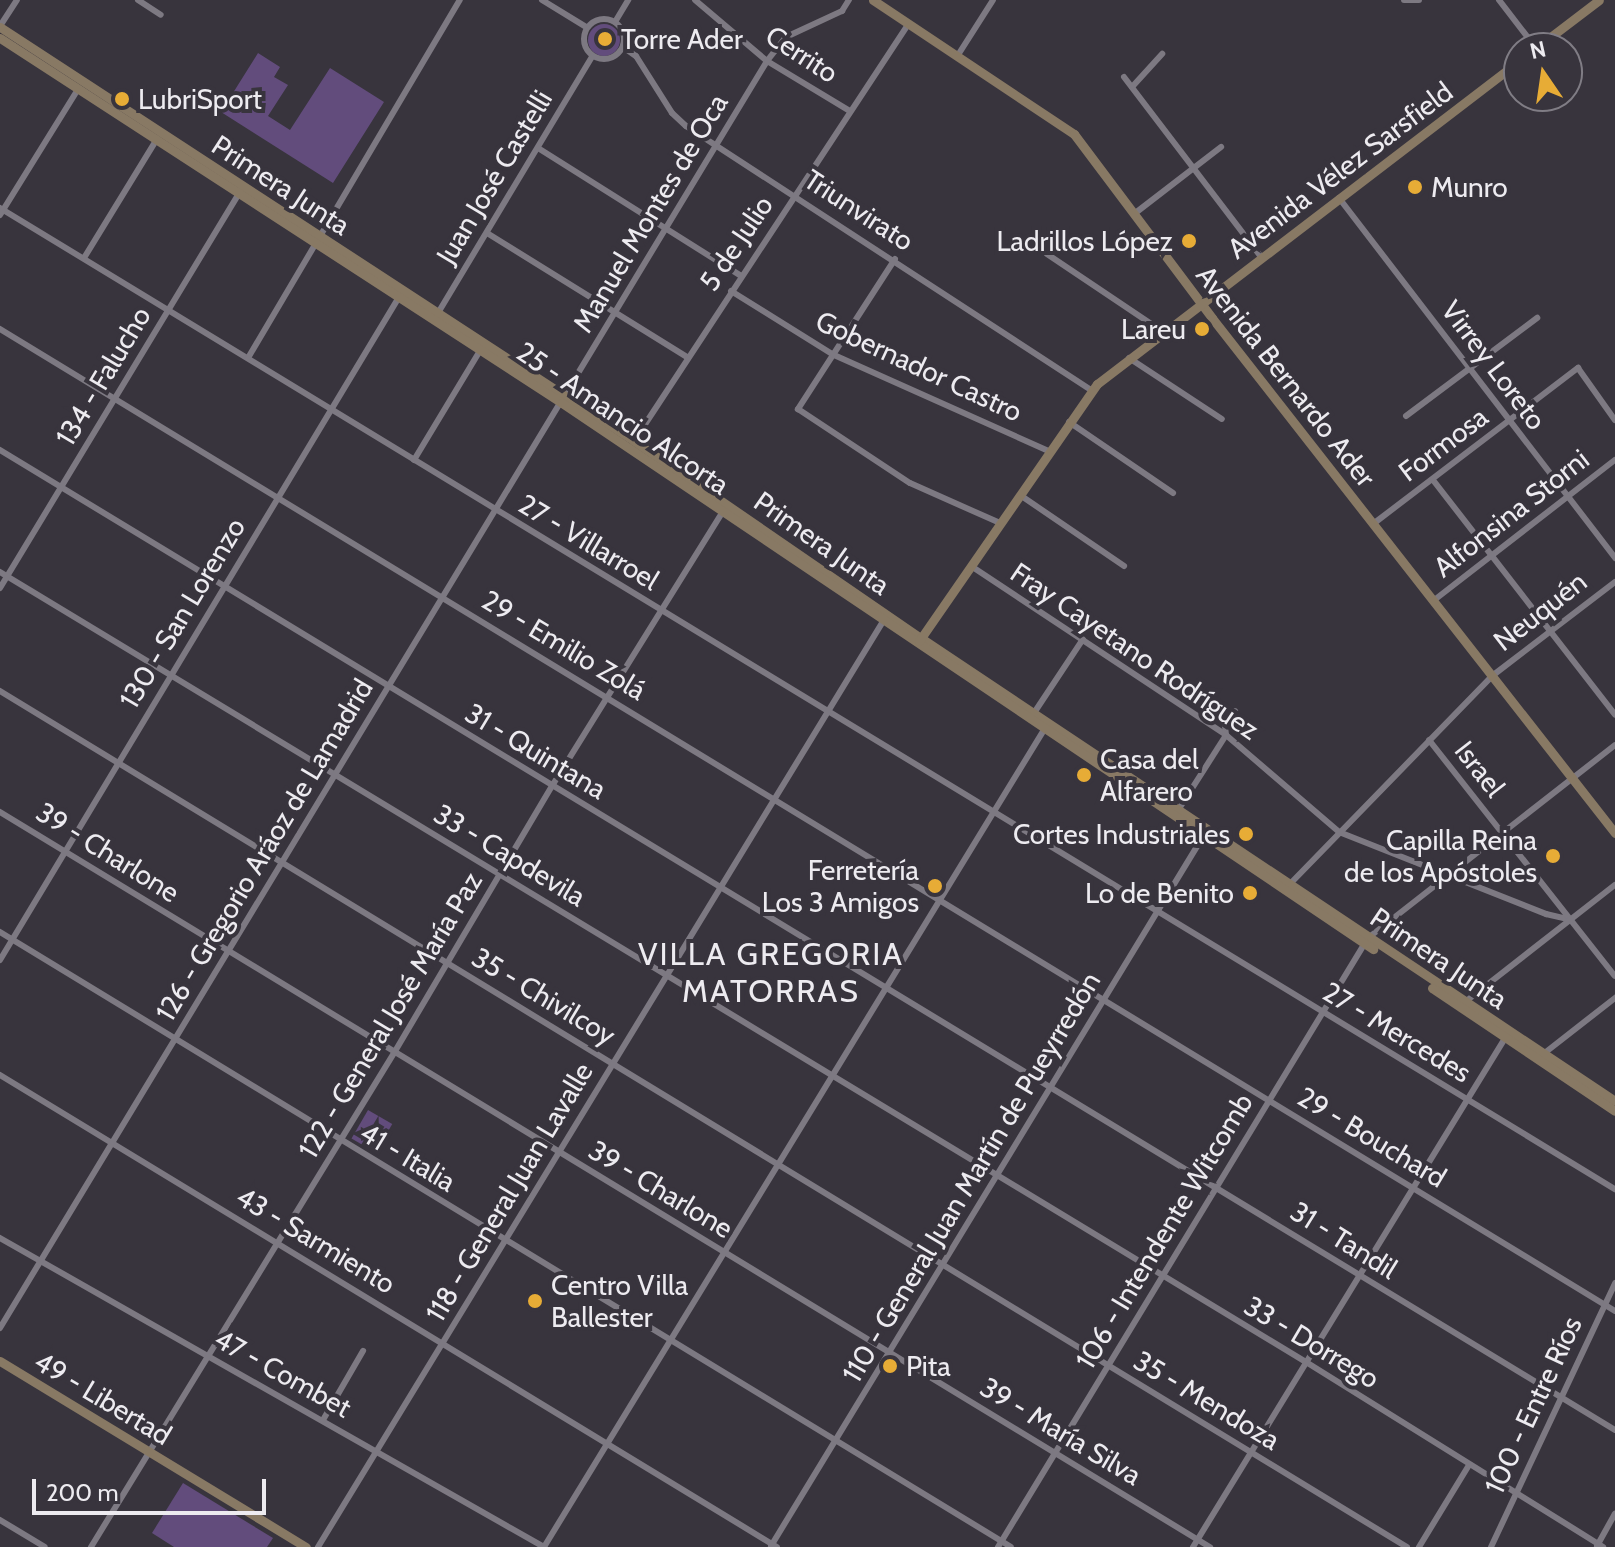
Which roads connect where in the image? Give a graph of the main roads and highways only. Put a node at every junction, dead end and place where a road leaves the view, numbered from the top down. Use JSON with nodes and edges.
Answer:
{"nodes":[{"id":1,"x":873,"y":0,"type":"edge"},
{"id":2,"x":1599,"y":0,"type":"edge"},
{"id":3,"x":0,"y":27,"type":"edge"},
{"id":4,"x":1557,"y":32,"type":"edge"},
{"id":5,"x":0,"y":38,"type":"edge"},
{"id":6,"x":1503,"y":73,"type":"edge"},
{"id":7,"x":80,"y":87,"type":"junction"},
{"id":8,"x":1201,"y":303,"type":"junction"},
{"id":9,"x":919,"y":641,"type":"junction"},
{"id":10,"x":1615,"y":833,"type":"edge"},
{"id":11,"x":1541,"y":1056,"type":"junction"},
{"id":12,"x":1615,"y":1101,"type":"edge"},
{"id":13,"x":1615,"y":1111,"type":"edge"},
{"id":14,"x":0,"y":1361,"type":"edge"},
{"id":15,"x":306,"y":1547,"type":"edge"}],
"edges":[{"from":1,"to":8,"type":"main road","name":"Avenida Bernardo Ader"},
{"from":2,"to":4,"type":"main road"},
{"from":3,"to":7,"type":"main road","name":"Primera Junta"},
{"from":5,"to":7,"type":"main road"},
{"from":6,"to":8,"type":"main road","name":"Avenida Vélez Sarsfield"},
{"from":7,"to":9,"type":"main road","name":"Primera Junta"},
{"from":8,"to":9,"type":"main road","name":"Avenida Vélez Sarsfield"},
{"from":8,"to":10,"type":"main road","name":"Avenida Bernardo Ader"},
{"from":9,"to":11,"type":"main road","name":"Primera Junta"},
{"from":11,"to":12,"type":"main road","name":"Primera Junta"},
{"from":11,"to":13,"type":"main road"},
{"from":14,"to":15,"type":"main road","name":"49 - Libertad"}]}
